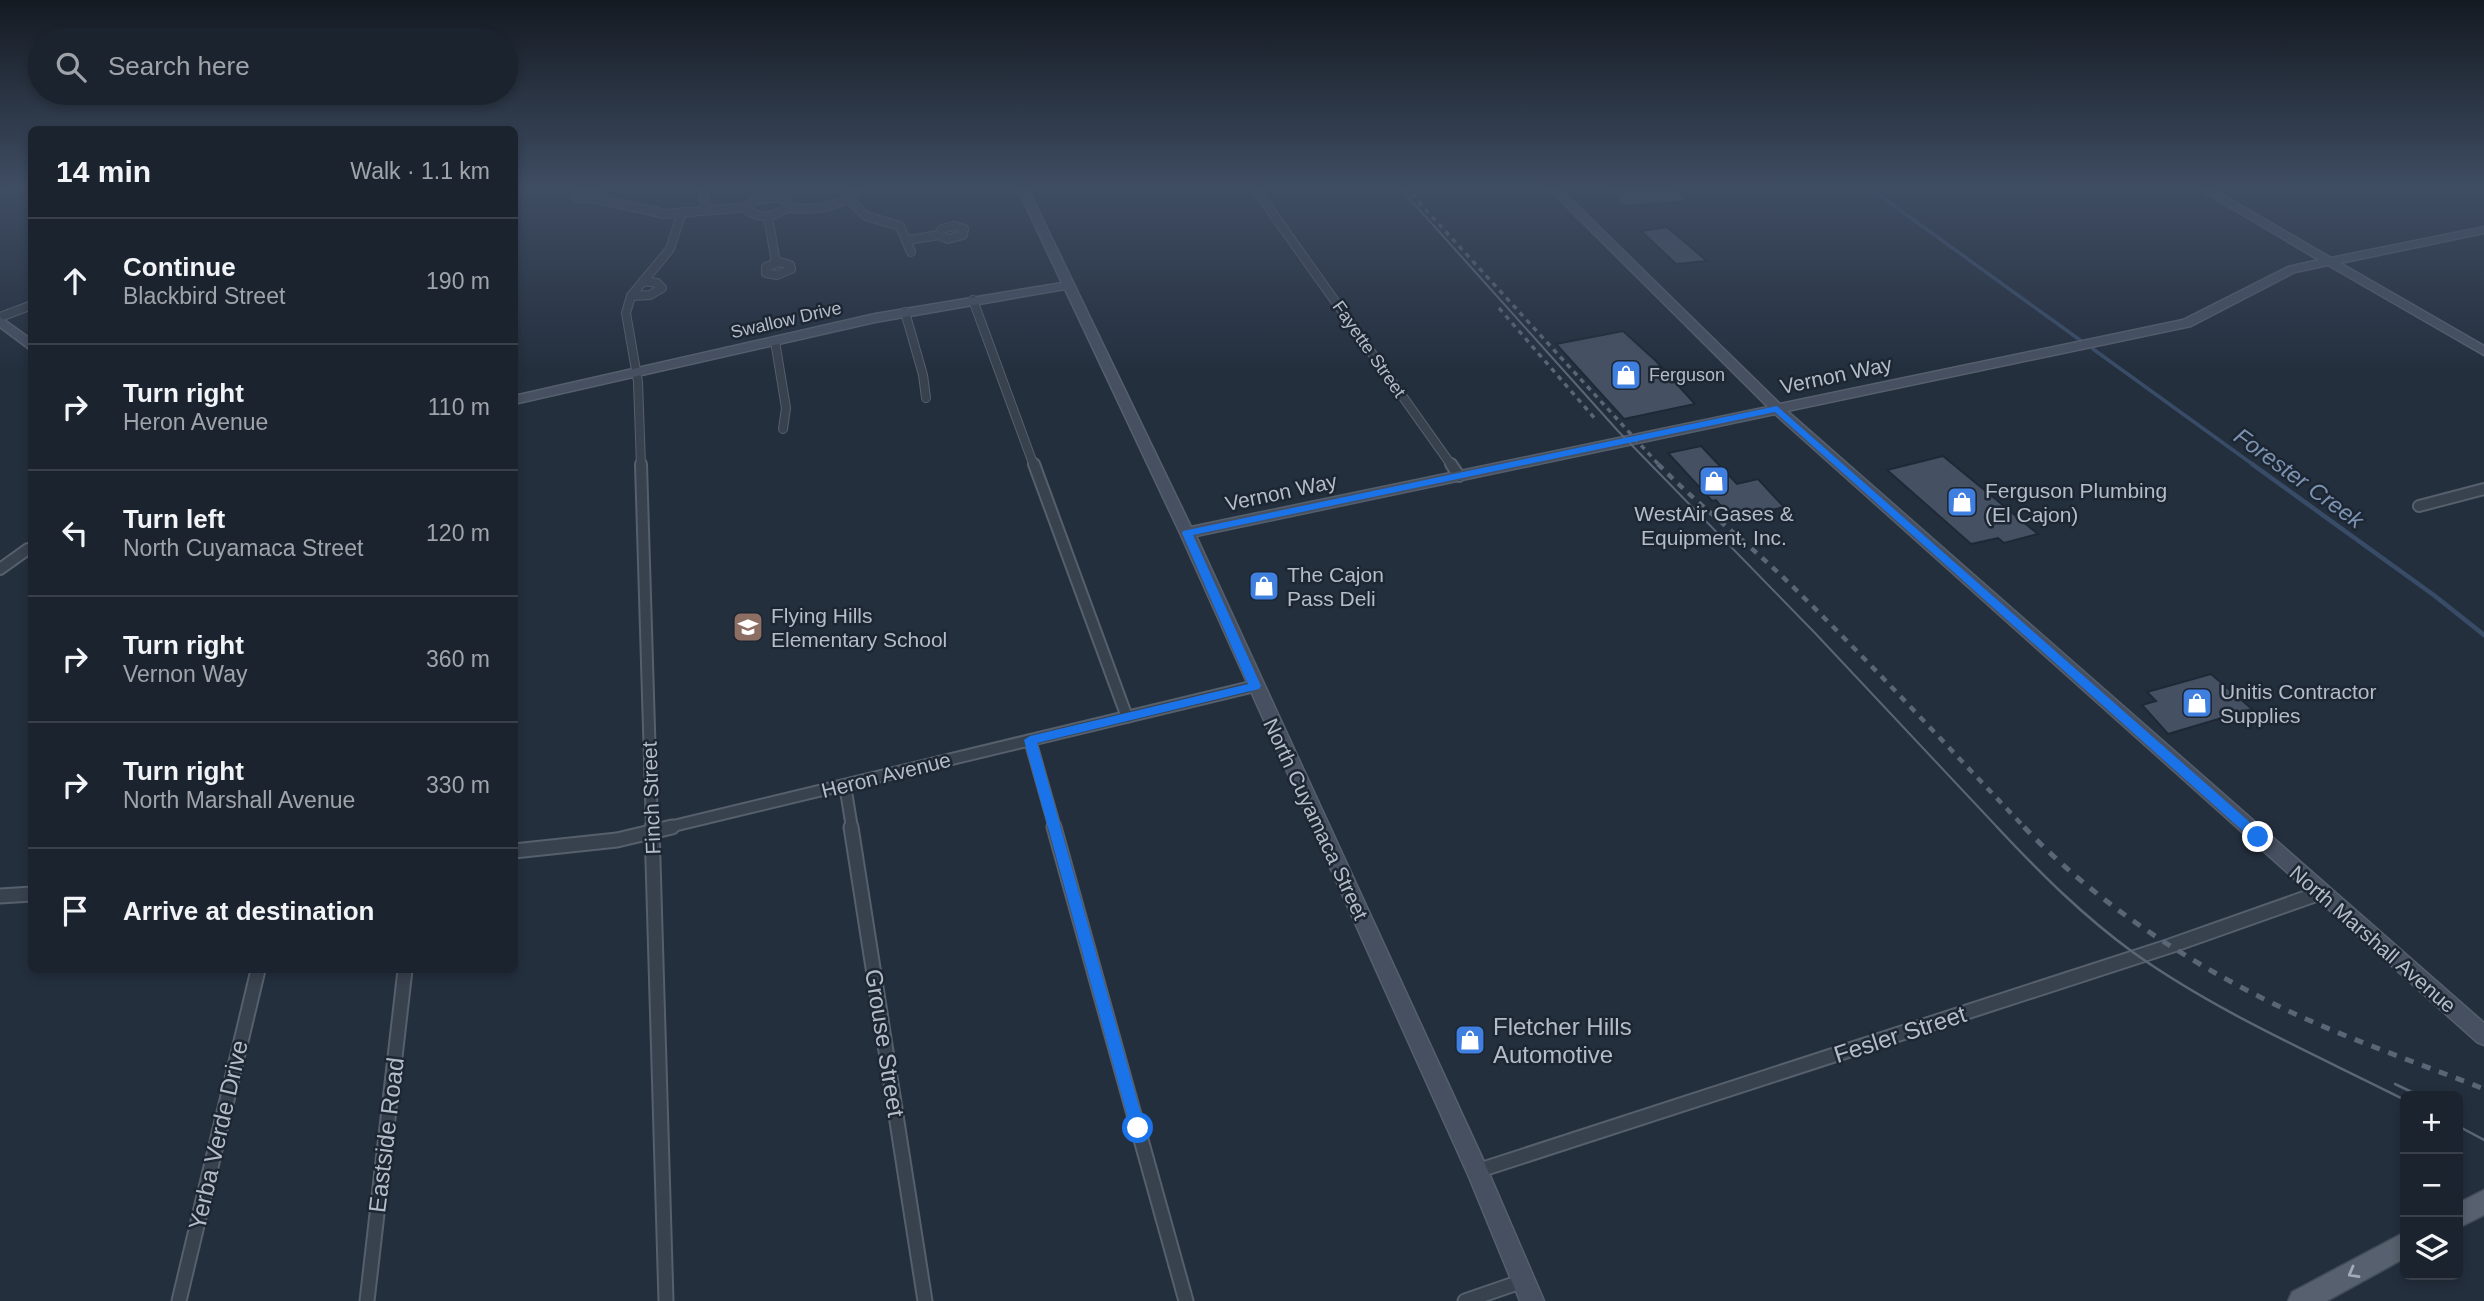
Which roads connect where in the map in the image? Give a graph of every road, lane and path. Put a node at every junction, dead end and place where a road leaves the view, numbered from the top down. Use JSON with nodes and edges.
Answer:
{"nodes":[{"id":1,"x":670,"y":248,"type":"edge"},
{"id":2,"x":773,"y":248,"type":"edge"},
{"id":3,"x":910,"y":248,"type":"edge"},
{"id":4,"x":1050,"y":248,"type":"edge"},
{"id":5,"x":1297,"y":248,"type":"edge"},
{"id":6,"x":1614,"y":248,"type":"edge"},
{"id":7,"x":2304,"y":248,"type":"edge"},
{"id":8,"x":2394,"y":248,"type":"edge"},
{"id":9,"x":911,"y":252,"type":"dead end"},
{"id":10,"x":2326,"y":261,"type":"junction"},
{"id":11,"x":776,"y":263,"type":"dead end"},
{"id":12,"x":643,"y":281,"type":"junction"},
{"id":13,"x":1068,"y":285,"type":"junction"},
{"id":14,"x":631,"y":296,"type":"junction"},
{"id":15,"x":973,"y":300,"type":"junction"},
{"id":16,"x":28,"y":307,"type":"edge"},
{"id":17,"x":905,"y":312,"type":"junction"},
{"id":18,"x":0,"y":319,"type":"edge"},
{"id":19,"x":775,"y":341,"type":"junction"},
{"id":20,"x":28,"y":344,"type":"edge"},
{"id":21,"x":2484,"y":351,"type":"edge"},
{"id":22,"x":636,"y":373,"type":"junction"},
{"id":23,"x":926,"y":398,"type":"dead end"},
{"id":24,"x":518,"y":399,"type":"edge"},
{"id":25,"x":1777,"y":409,"type":"junction"},
{"id":26,"x":783,"y":429,"type":"dead end"},
{"id":27,"x":1460,"y":476,"type":"junction"},
{"id":28,"x":2484,"y":489,"type":"edge"},
{"id":29,"x":2419,"y":506,"type":"dead end"},
{"id":30,"x":1187,"y":533,"type":"junction"},
{"id":31,"x":28,"y":550,"type":"edge"},
{"id":32,"x":0,"y":569,"type":"edge"},
{"id":33,"x":1255,"y":686,"type":"junction"},
{"id":34,"x":1127,"y":717,"type":"junction"},
{"id":35,"x":1030,"y":740,"type":"junction"},
{"id":36,"x":845,"y":785,"type":"junction"},
{"id":37,"x":652,"y":831,"type":"junction"},
{"id":38,"x":518,"y":851,"type":"edge"},
{"id":39,"x":2320,"y":892,"type":"junction"},
{"id":40,"x":28,"y":894,"type":"edge"},
{"id":41,"x":0,"y":896,"type":"edge"},
{"id":42,"x":257,"y":973,"type":"edge"},
{"id":43,"x":405,"y":973,"type":"edge"},
{"id":44,"x":2484,"y":1037,"type":"edge"},
{"id":45,"x":1477,"y":1171,"type":"junction"},
{"id":46,"x":2484,"y":1202,"type":"edge"},
{"id":47,"x":2463,"y":1213,"type":"edge"},
{"id":48,"x":2400,"y":1247,"type":"edge"},
{"id":49,"x":1527,"y":1291,"type":"edge"},
{"id":50,"x":179,"y":1301,"type":"edge"},
{"id":51,"x":367,"y":1301,"type":"edge"},
{"id":52,"x":666,"y":1301,"type":"edge"},
{"id":53,"x":925,"y":1301,"type":"edge"},
{"id":54,"x":1186,"y":1301,"type":"edge"},
{"id":55,"x":1465,"y":1301,"type":"edge"},
{"id":56,"x":2301,"y":1301,"type":"edge"}],
"edges":[{"from":1,"to":12,"type":"street"},
{"from":2,"to":11,"type":"street"},
{"from":3,"to":9,"type":"street"},
{"from":4,"to":13,"type":"main road","name":"North Cuyamaca Street"},
{"from":5,"to":27,"type":"street","name":"Fayette Street"},
{"from":6,"to":25,"type":"main road","name":"North Marshall Avenue"},
{"from":7,"to":10,"type":"main road"},
{"from":8,"to":10,"type":"main road","name":"Vernon Way"},
{"from":10,"to":21,"type":"main road"},
{"from":10,"to":25,"type":"main road","name":"Vernon Way"},
{"from":12,"to":14,"type":"street"},
{"from":12,"to":14,"type":"street"},
{"from":13,"to":15,"type":"main road","name":"Swallow Drive"},
{"from":13,"to":30,"type":"main road","name":"North Cuyamaca Street"},
{"from":14,"to":22,"type":"street","name":"Finch Street"},
{"from":15,"to":17,"type":"main road","name":"Swallow Drive"},
{"from":15,"to":34,"type":"street"},
{"from":16,"to":18,"type":"street"},
{"from":17,"to":19,"type":"main road","name":"Swallow Drive"},
{"from":17,"to":23,"type":"street"},
{"from":18,"to":20,"type":"main road"},
{"from":19,"to":22,"type":"main road","name":"Swallow Drive"},
{"from":19,"to":26,"type":"street"},
{"from":22,"to":24,"type":"main road","name":"Swallow Drive"},
{"from":22,"to":37,"type":"street","name":"Finch Street"},
{"from":25,"to":27,"type":"main road","name":"Vernon Way"},
{"from":25,"to":39,"type":"main road","name":"North Marshall Avenue"},
{"from":27,"to":30,"type":"main road","name":"Vernon Way"},
{"from":28,"to":29,"type":"street"},
{"from":30,"to":33,"type":"main road","name":"North Cuyamaca Street"},
{"from":31,"to":32,"type":"street"},
{"from":33,"to":34,"type":"street","name":"Heron Avenue"},
{"from":33,"to":45,"type":"main road","name":"North Cuyamaca Street"},
{"from":34,"to":35,"type":"street","name":"Heron Avenue"},
{"from":35,"to":36,"type":"street","name":"Heron Avenue"},
{"from":35,"to":54,"type":"street"},
{"from":36,"to":37,"type":"street","name":"Heron Avenue"},
{"from":36,"to":53,"type":"street","name":"Grouse Street"},
{"from":37,"to":38,"type":"street","name":"Heron Avenue"},
{"from":37,"to":52,"type":"street","name":"Finch Street"},
{"from":39,"to":44,"type":"main road","name":"North Marshall Avenue"},
{"from":39,"to":45,"type":"street","name":"Fesler Street"},
{"from":40,"to":41,"type":"street"},
{"from":42,"to":50,"type":"street","name":"Yerba Verde Drive"},
{"from":43,"to":51,"type":"street","name":"Eastside Road"},
{"from":45,"to":49,"type":"main road","name":"North Cuyamaca Street"},
{"from":46,"to":47,"type":"main road"},
{"from":48,"to":56,"type":"main road","one_way":true},
{"from":49,"to":55,"type":"street"}]}
